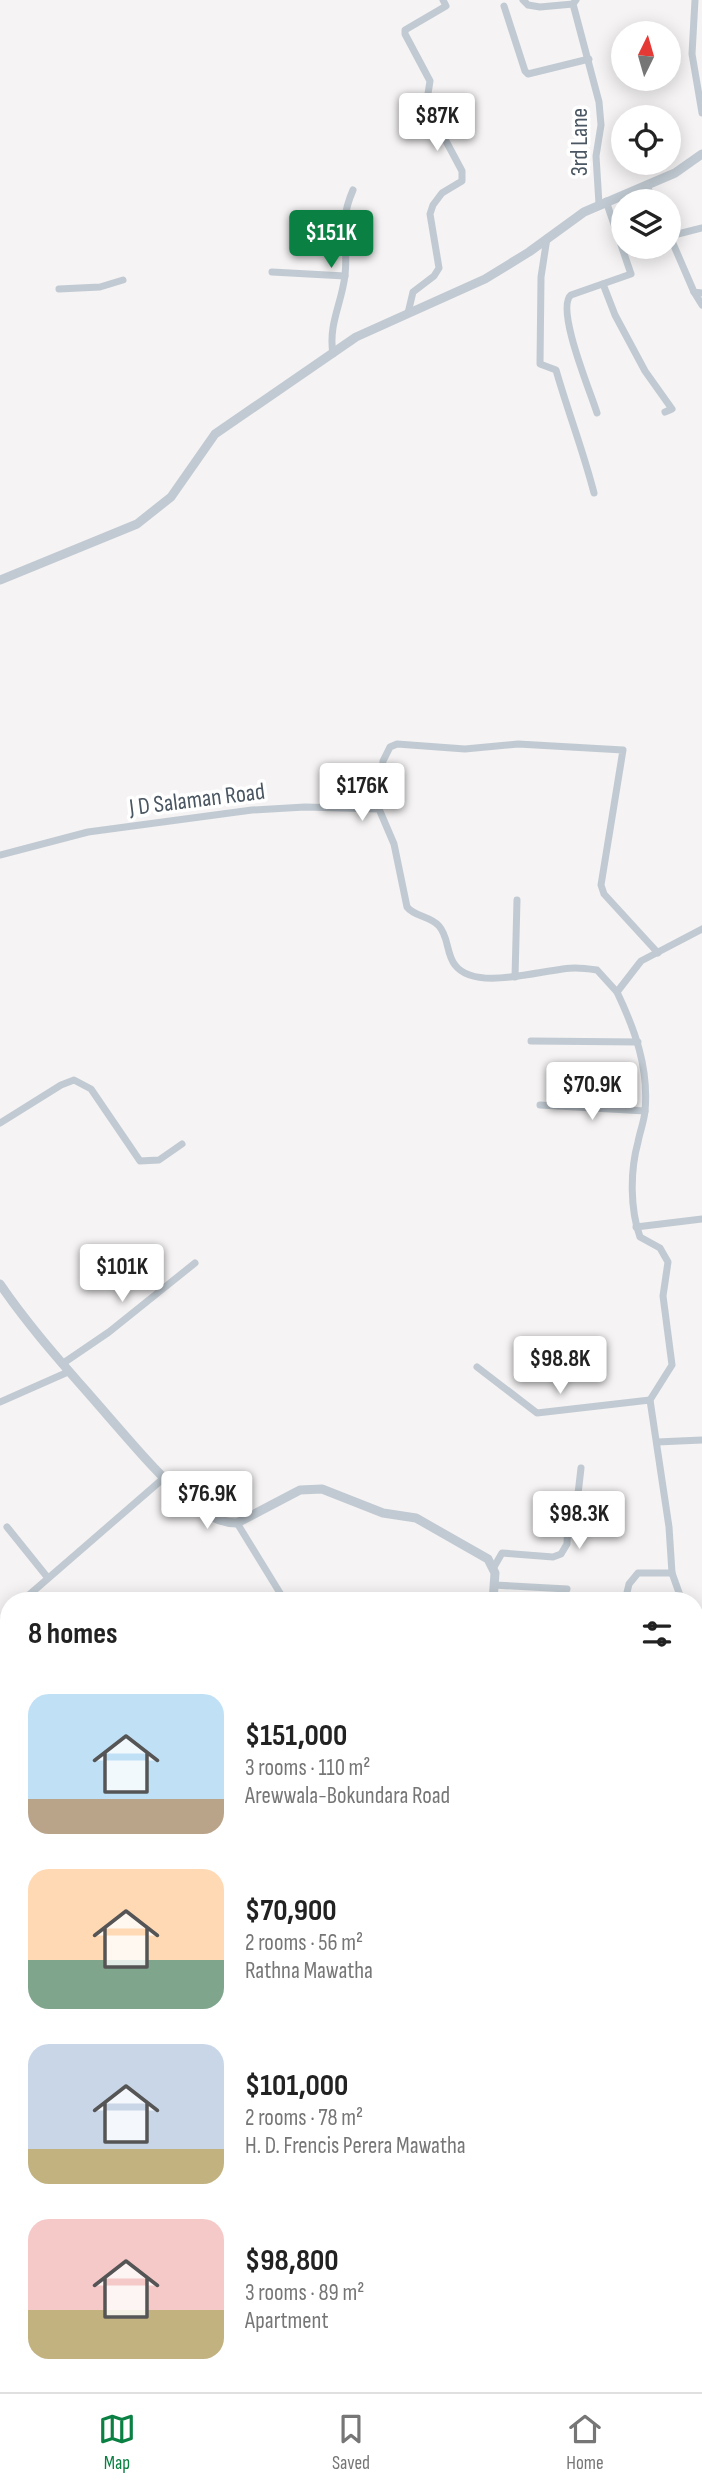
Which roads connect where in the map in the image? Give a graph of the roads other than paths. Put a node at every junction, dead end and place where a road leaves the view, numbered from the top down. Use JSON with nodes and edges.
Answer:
{"nodes":[{"id":1,"x":443,"y":0,"type":"edge"},
{"id":2,"x":523,"y":0,"type":"edge"},
{"id":3,"x":695,"y":0,"type":"edge"},
{"id":4,"x":575,"y":2,"type":"edge"},
{"id":5,"x":504,"y":6,"type":"dead end"},
{"id":6,"x":589,"y":59,"type":"junction"},
{"id":7,"x":702,"y":113,"type":"edge"},
{"id":8,"x":702,"y":154,"type":"edge"},
{"id":9,"x":647,"y":186,"type":"junction"},
{"id":10,"x":648,"y":189,"type":"edge"},
{"id":11,"x":353,"y":190,"type":"dead end"},
{"id":12,"x":603,"y":202,"type":"junction"},
{"id":13,"x":702,"y":228,"type":"edge"},
{"id":14,"x":681,"y":232,"type":"edge"},
{"id":15,"x":547,"y":238,"type":"junction"},
{"id":16,"x":678,"y":259,"type":"edge"},
{"id":17,"x":272,"y":272,"type":"dead end"},
{"id":18,"x":345,"y":276,"type":"junction"},
{"id":19,"x":123,"y":280,"type":"dead end"},
{"id":20,"x":603,"y":284,"type":"junction"},
{"id":21,"x":59,"y":289,"type":"dead end"},
{"id":22,"x":698,"y":292,"type":"edge"},
{"id":23,"x":702,"y":305,"type":"edge"},
{"id":24,"x":408,"y":313,"type":"junction"},
{"id":25,"x":333,"y":354,"type":"junction"},
{"id":26,"x":666,"y":412,"type":"dead end"},
{"id":27,"x":597,"y":413,"type":"dead end"},
{"id":28,"x":594,"y":493,"type":"dead end"},
{"id":29,"x":0,"y":580,"type":"edge"},
{"id":30,"x":379,"y":810,"type":"junction"},
{"id":31,"x":0,"y":855,"type":"edge"},
{"id":32,"x":517,"y":901,"type":"dead end"},
{"id":33,"x":702,"y":929,"type":"edge"},
{"id":34,"x":658,"y":953,"type":"junction"},
{"id":35,"x":515,"y":977,"type":"junction"},
{"id":36,"x":617,"y":992,"type":"junction"},
{"id":37,"x":531,"y":1041,"type":"dead end"},
{"id":38,"x":638,"y":1042,"type":"junction"},
{"id":39,"x":540,"y":1105,"type":"dead end"},
{"id":40,"x":645,"y":1111,"type":"junction"},
{"id":41,"x":0,"y":1123,"type":"edge"},
{"id":42,"x":182,"y":1144,"type":"dead end"},
{"id":43,"x":702,"y":1219,"type":"edge"},
{"id":44,"x":636,"y":1227,"type":"junction"},
{"id":45,"x":195,"y":1263,"type":"dead end"},
{"id":46,"x":0,"y":1284,"type":"edge"},
{"id":47,"x":477,"y":1367,"type":"dead end"},
{"id":48,"x":65,"y":1368,"type":"junction"},
{"id":49,"x":650,"y":1400,"type":"junction"},
{"id":50,"x":0,"y":1402,"type":"edge"},
{"id":51,"x":702,"y":1440,"type":"edge"},
{"id":52,"x":657,"y":1442,"type":"junction"},
{"id":53,"x":581,"y":1468,"type":"dead end"},
{"id":54,"x":165,"y":1477,"type":"junction"},
{"id":55,"x":237,"y":1523,"type":"junction"},
{"id":56,"x":7,"y":1527,"type":"dead end"},
{"id":57,"x":494,"y":1567,"type":"junction"},
{"id":58,"x":671,"y":1573,"type":"junction"},
{"id":59,"x":48,"y":1578,"type":"junction"},
{"id":60,"x":495,"y":1585,"type":"junction"},
{"id":61,"x":567,"y":1590,"type":"dead end"},
{"id":62,"x":32,"y":1592,"type":"edge"},
{"id":63,"x":279,"y":1592,"type":"edge"},
{"id":64,"x":494,"y":1592,"type":"edge"},
{"id":65,"x":627,"y":1592,"type":"edge"},
{"id":66,"x":678,"y":1592,"type":"edge"}],
"edges":[{"from":1,"to":24,"type":"street"},
{"from":2,"to":4,"type":"street"},
{"from":3,"to":7,"type":"street"},
{"from":4,"to":6,"type":"street","name":"3rd Lane"},
{"from":5,"to":6,"type":"street"},
{"from":6,"to":12,"type":"street","name":"3rd Lane"},
{"from":8,"to":9,"type":"street"},
{"from":9,"to":10,"type":"street"},
{"from":9,"to":12,"type":"street"},
{"from":11,"to":18,"type":"street"},
{"from":12,"to":15,"type":"street"},
{"from":12,"to":20,"type":"street","name":"3rd Lane"},
{"from":13,"to":14,"type":"street"},
{"from":15,"to":24,"type":"street"},
{"from":15,"to":28,"type":"street"},
{"from":16,"to":22,"type":"street"},
{"from":17,"to":18,"type":"street"},
{"from":18,"to":25,"type":"street"},
{"from":19,"to":21,"type":"street"},
{"from":20,"to":26,"type":"street"},
{"from":20,"to":27,"type":"street"},
{"from":22,"to":23,"type":"street"},
{"from":24,"to":25,"type":"street"},
{"from":25,"to":29,"type":"street"},
{"from":30,"to":31,"type":"street","name":"J D Salaman Road"},
{"from":30,"to":34,"type":"street"},
{"from":30,"to":35,"type":"street"},
{"from":32,"to":35,"type":"street"},
{"from":33,"to":34,"type":"street"},
{"from":34,"to":36,"type":"street"},
{"from":35,"to":36,"type":"street"},
{"from":36,"to":38,"type":"street"},
{"from":37,"to":38,"type":"street"},
{"from":38,"to":40,"type":"street"},
{"from":39,"to":40,"type":"street"},
{"from":40,"to":44,"type":"street"},
{"from":41,"to":42,"type":"street"},
{"from":43,"to":44,"type":"street"},
{"from":44,"to":49,"type":"street"},
{"from":45,"to":48,"type":"street"},
{"from":46,"to":48,"type":"street"},
{"from":47,"to":49,"type":"street"},
{"from":48,"to":50,"type":"street"},
{"from":48,"to":54,"type":"street"},
{"from":49,"to":52,"type":"street"},
{"from":51,"to":52,"type":"street"},
{"from":52,"to":58,"type":"street"},
{"from":53,"to":57,"type":"street"},
{"from":54,"to":55,"type":"street"},
{"from":54,"to":59,"type":"street"},
{"from":55,"to":57,"type":"street"},
{"from":55,"to":63,"type":"street"},
{"from":56,"to":59,"type":"street"},
{"from":57,"to":60,"type":"street"},
{"from":58,"to":65,"type":"street"},
{"from":58,"to":66,"type":"street"},
{"from":59,"to":62,"type":"street"},
{"from":60,"to":61,"type":"street"},
{"from":60,"to":64,"type":"street"}]}
